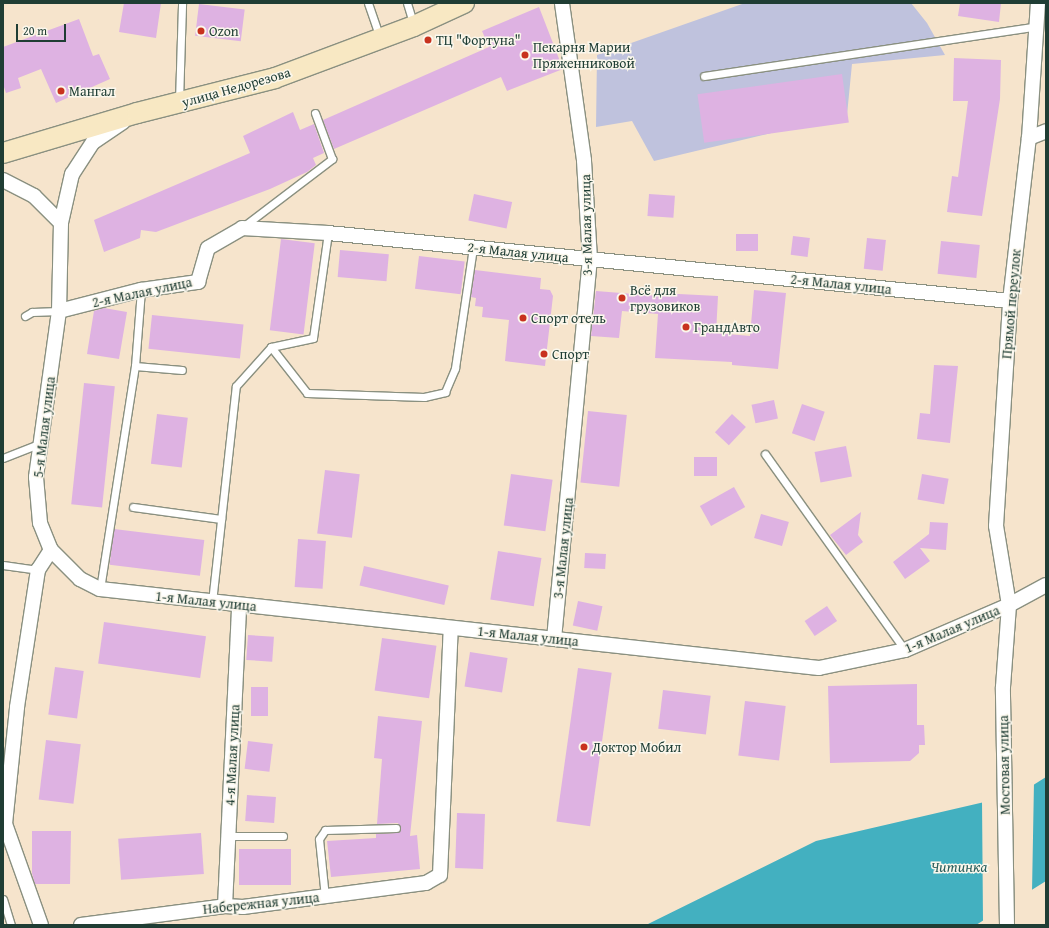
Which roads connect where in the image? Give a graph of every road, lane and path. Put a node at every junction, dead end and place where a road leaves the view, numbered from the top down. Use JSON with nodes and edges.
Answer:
{"nodes":[{"id":1,"x":182,"y":3,"type":"edge"},
{"id":2,"x":368,"y":3,"type":"edge"},
{"id":3,"x":406,"y":3,"type":"edge"},
{"id":4,"x":464,"y":3,"type":"edge"},
{"id":5,"x":562,"y":3,"type":"edge"},
{"id":6,"x":1038,"y":3,"type":"edge"},
{"id":7,"x":414,"y":26,"type":"junction"},
{"id":8,"x":1037,"y":26,"type":"junction"},
{"id":9,"x":381,"y":40,"type":"junction"},
{"id":10,"x":704,"y":76,"type":"dead end"},
{"id":11,"x":179,"y":103,"type":"junction"},
{"id":12,"x":137,"y":113,"type":"junction"},
{"id":13,"x":315,"y":113,"type":"dead end"},
{"id":14,"x":1046,"y":131,"type":"edge"},
{"id":15,"x":1029,"y":138,"type":"junction"},
{"id":16,"x":3,"y":153,"type":"edge"},
{"id":17,"x":3,"y":180,"type":"edge"},
{"id":18,"x":61,"y":223,"type":"junction"},
{"id":19,"x":242,"y":228,"type":"junction"},
{"id":20,"x":328,"y":233,"type":"junction"},
{"id":21,"x":473,"y":247,"type":"junction"},
{"id":22,"x":590,"y":259,"type":"junction"},
{"id":23,"x":141,"y":290,"type":"junction"},
{"id":24,"x":1010,"y":301,"type":"junction"},
{"id":25,"x":59,"y":310,"type":"junction"},
{"id":26,"x":25,"y":316,"type":"dead end"},
{"id":27,"x":271,"y":348,"type":"junction"},
{"id":28,"x":135,"y":366,"type":"junction"},
{"id":29,"x":182,"y":370,"type":"dead end"},
{"id":30,"x":41,"y":443,"type":"junction"},
{"id":31,"x":765,"y":454,"type":"dead end"},
{"id":32,"x":3,"y":458,"type":"edge"},
{"id":33,"x":133,"y":507,"type":"dead end"},
{"id":34,"x":221,"y":518,"type":"junction"},
{"id":35,"x":52,"y":550,"type":"junction"},
{"id":36,"x":3,"y":565,"type":"edge"},
{"id":37,"x":38,"y":570,"type":"junction"},
{"id":38,"x":1046,"y":585,"type":"edge"},
{"id":39,"x":100,"y":590,"type":"junction"},
{"id":40,"x":212,"y":602,"type":"junction"},
{"id":41,"x":240,"y":605,"type":"junction"},
{"id":42,"x":1009,"y":605,"type":"junction"},
{"id":43,"x":451,"y":628,"type":"junction"},
{"id":44,"x":554,"y":639,"type":"junction"},
{"id":45,"x":906,"y":650,"type":"junction"},
{"id":46,"x":4,"y":824,"type":"edge"},
{"id":47,"x":396,"y":828,"type":"dead end"},
{"id":48,"x":228,"y":836,"type":"junction"},
{"id":49,"x":283,"y":836,"type":"dead end"},
{"id":50,"x":325,"y":897,"type":"junction"},
{"id":51,"x":3,"y":899,"type":"edge"},
{"id":52,"x":225,"y":906,"type":"junction"},
{"id":53,"x":125,"y":922,"type":"edge"},
{"id":54,"x":11,"y":925,"type":"edge"},
{"id":55,"x":41,"y":925,"type":"edge"},
{"id":56,"x":81,"y":925,"type":"edge"},
{"id":57,"x":1007,"y":925,"type":"edge"}],
"edges":[{"from":1,"to":11,"type":"lane"},
{"from":2,"to":9,"type":"lane"},
{"from":3,"to":7,"type":"lane"},
{"from":4,"to":7,"type":"street","name":"улица Недорезова"},
{"from":5,"to":22,"type":"street","name":"3-я Малая улица"},
{"from":6,"to":8,"type":"street","name":"Прямой переулок"},
{"from":7,"to":9,"type":"street","name":"улица Недорезова"},
{"from":8,"to":10,"type":"lane"},
{"from":8,"to":15,"type":"street","name":"Прямой переулок"},
{"from":9,"to":11,"type":"street","name":"улица Недорезова"},
{"from":11,"to":12,"type":"street","name":"улица Недорезова"},
{"from":12,"to":16,"type":"street","name":"улица Недорезова"},
{"from":12,"to":18,"type":"street","name":"5-я Малая улица"},
{"from":13,"to":19,"type":"lane"},
{"from":14,"to":15,"type":"street"},
{"from":15,"to":24,"type":"street","name":"Прямой переулок"},
{"from":17,"to":18,"type":"street"},
{"from":18,"to":25,"type":"street","name":"5-я Малая улица"},
{"from":19,"to":20,"type":"street","name":"2-я Малая улица"},
{"from":19,"to":23,"type":"street","name":"2-я Малая улица"},
{"from":20,"to":21,"type":"street","name":"2-я Малая улица"},
{"from":20,"to":27,"type":"lane"},
{"from":21,"to":22,"type":"street","name":"2-я Малая улица"},
{"from":21,"to":27,"type":"lane"},
{"from":22,"to":24,"type":"street","name":"2-я Малая улица"},
{"from":22,"to":44,"type":"street","name":"3-я Малая улица"},
{"from":23,"to":25,"type":"street","name":"2-я Малая улица"},
{"from":23,"to":28,"type":"lane"},
{"from":24,"to":42,"type":"street","name":"Прямой переулок"},
{"from":25,"to":26,"type":"lane"},
{"from":25,"to":30,"type":"street","name":"5-я Малая улица"},
{"from":27,"to":34,"type":"lane"},
{"from":28,"to":29,"type":"lane"},
{"from":28,"to":39,"type":"lane"},
{"from":30,"to":32,"type":"lane"},
{"from":30,"to":35,"type":"street","name":"5-я Малая улица"},
{"from":31,"to":45,"type":"lane"},
{"from":33,"to":34,"type":"lane"},
{"from":34,"to":40,"type":"lane"},
{"from":35,"to":37,"type":"street"},
{"from":35,"to":39,"type":"street","name":"1-я Малая улица"},
{"from":36,"to":37,"type":"lane"},
{"from":37,"to":46,"type":"street"},
{"from":38,"to":42,"type":"street"},
{"from":39,"to":40,"type":"street","name":"1-я Малая улица"},
{"from":40,"to":41,"type":"street","name":"1-я Малая улица"},
{"from":41,"to":43,"type":"street","name":"1-я Малая улица"},
{"from":41,"to":48,"type":"street","name":"4-я Малая улица"},
{"from":42,"to":45,"type":"street","name":"1-я Малая улица"},
{"from":42,"to":57,"type":"street","name":"Мостовая улица"},
{"from":43,"to":44,"type":"street","name":"1-я Малая улица"},
{"from":43,"to":50,"type":"street","name":"Набережная улица"},
{"from":44,"to":45,"type":"street","name":"1-я Малая улица"},
{"from":46,"to":55,"type":"street"},
{"from":47,"to":50,"type":"lane"},
{"from":48,"to":49,"type":"lane"},
{"from":48,"to":52,"type":"street","name":"4-я Малая улица"},
{"from":50,"to":52,"type":"street","name":"Набережная улица"},
{"from":51,"to":54,"type":"lane"},
{"from":52,"to":53,"type":"street","name":"Набережная улица"},
{"from":53,"to":56,"type":"street","name":"Набережная улица"}]}
